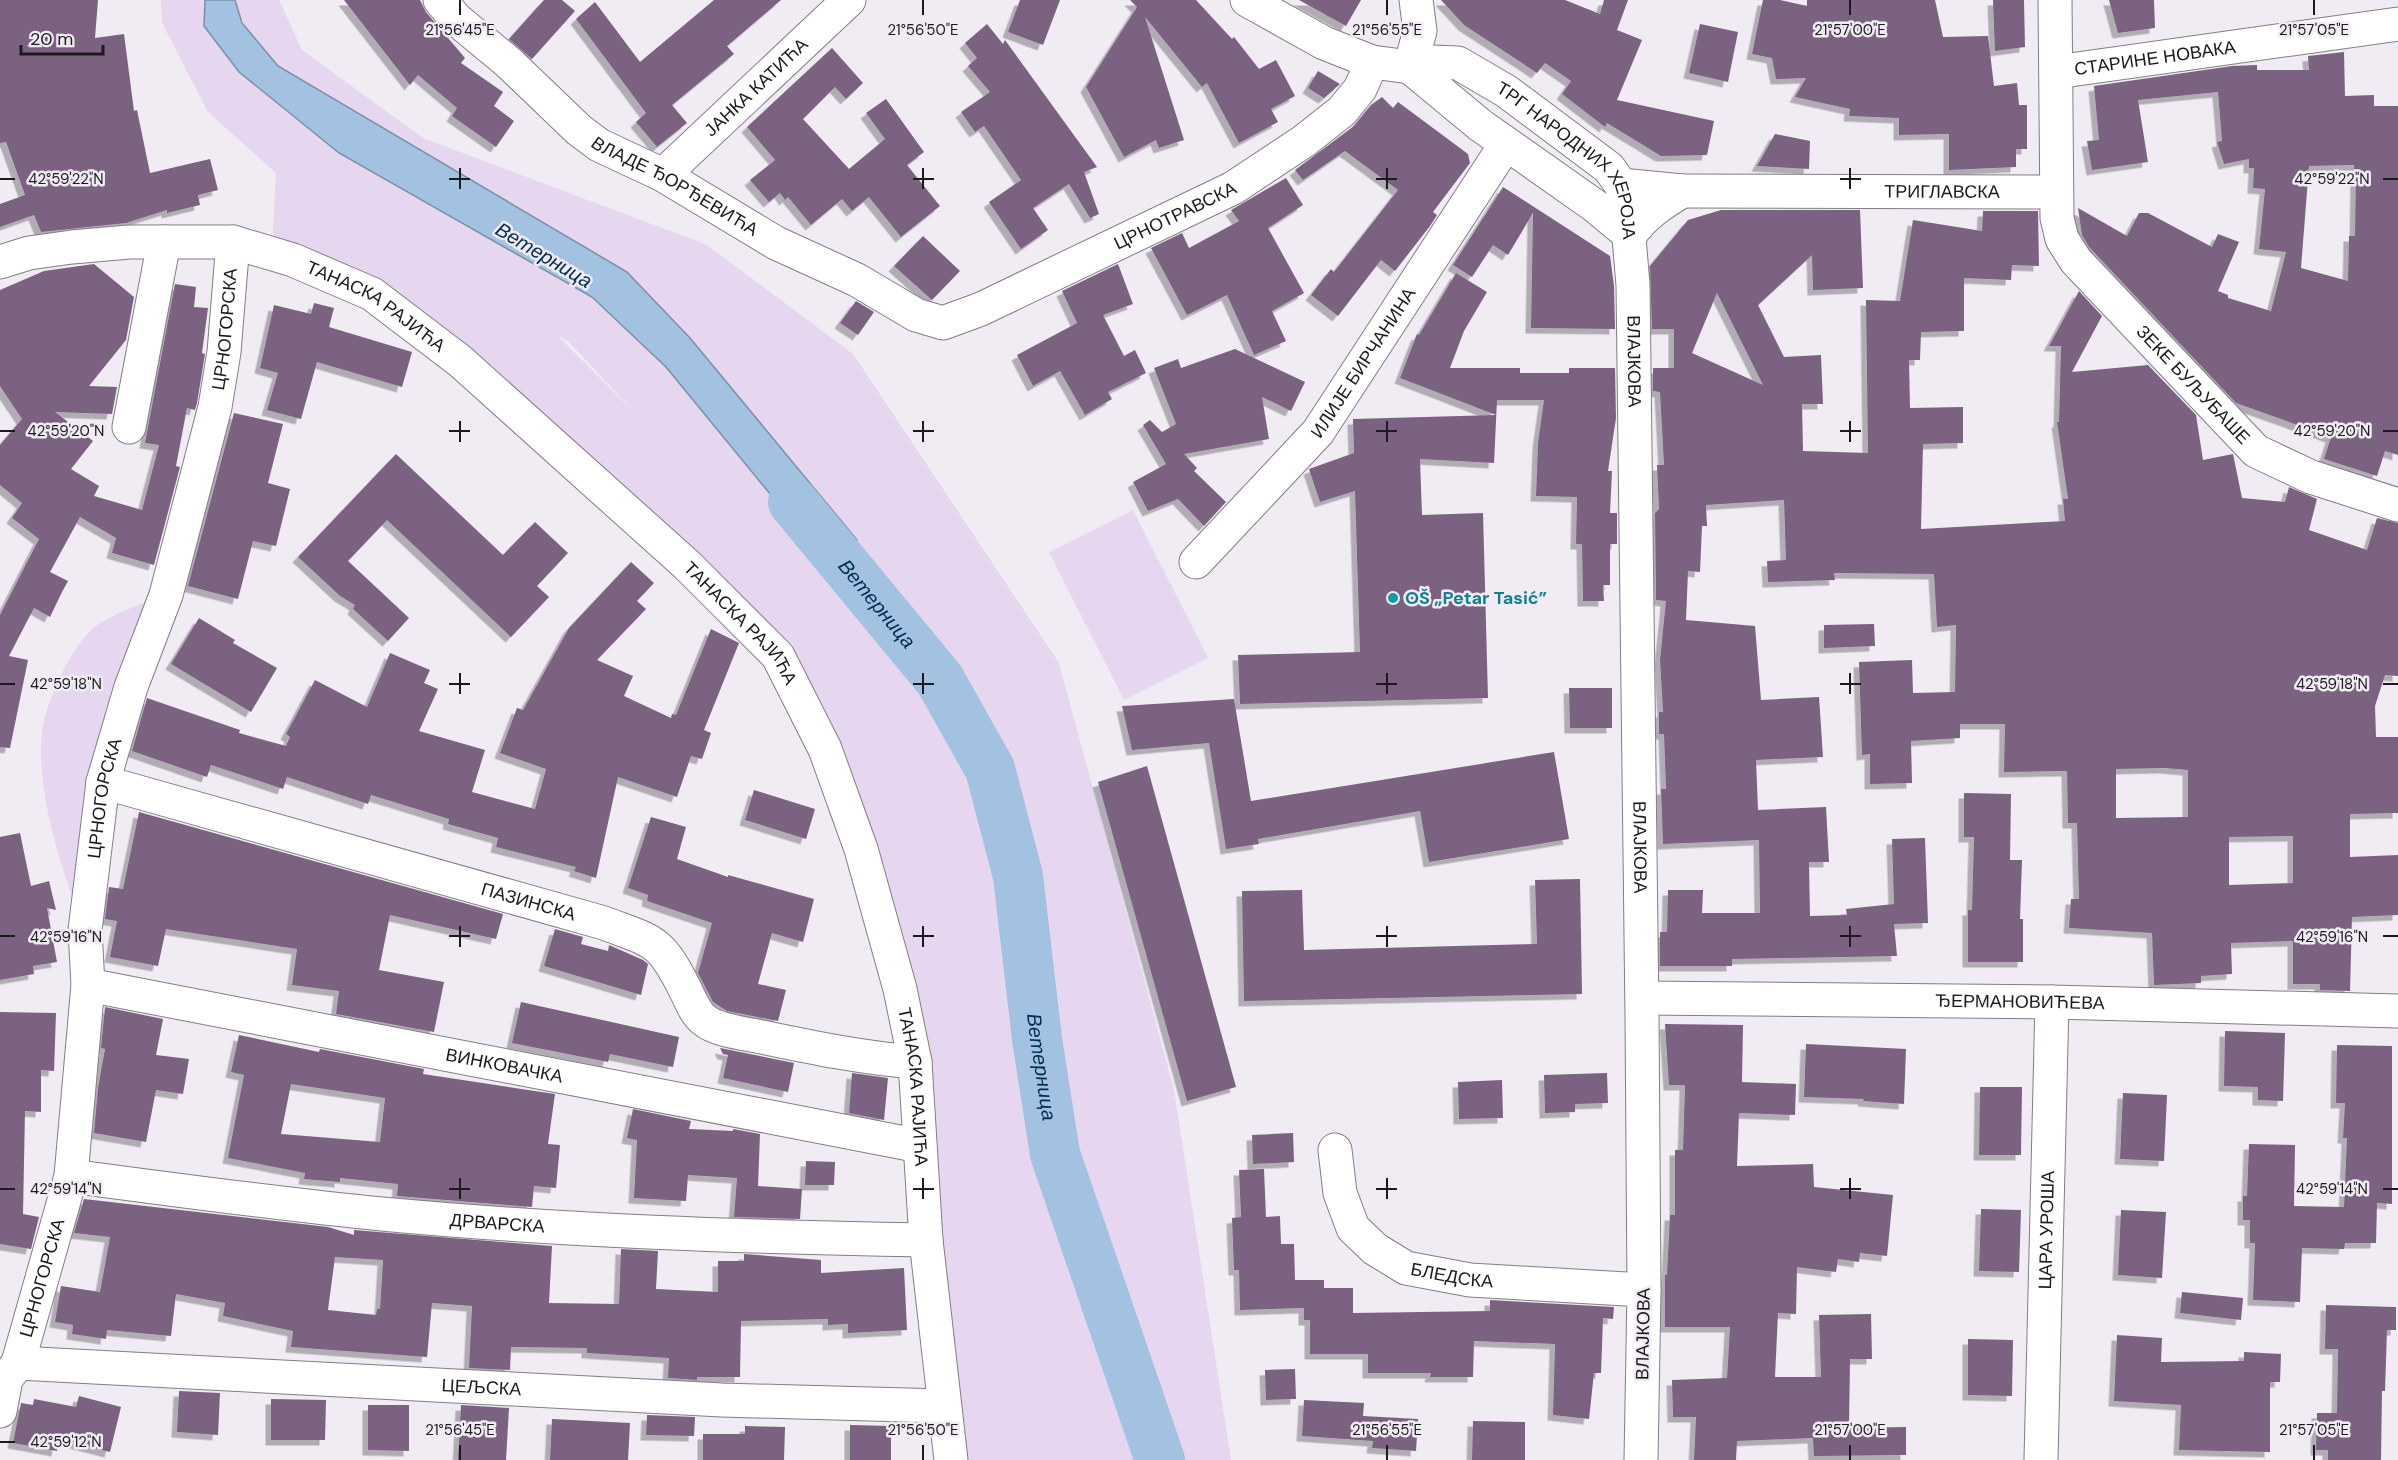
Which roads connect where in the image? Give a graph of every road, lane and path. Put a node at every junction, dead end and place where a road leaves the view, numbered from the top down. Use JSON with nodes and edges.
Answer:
{"nodes":[{"id":1,"x":440,"y":0,"type":"edge"},
{"id":2,"x":849,"y":0,"type":"edge"},
{"id":3,"x":1247,"y":0,"type":"edge"},
{"id":4,"x":1416,"y":0,"type":"edge"},
{"id":5,"x":2055,"y":0,"type":"edge"},
{"id":6,"x":2398,"y":24,"type":"edge"},
{"id":7,"x":1372,"y":62,"type":"junction"},
{"id":8,"x":1410,"y":68,"type":"junction"},
{"id":9,"x":2056,"y":72,"type":"junction"},
{"id":10,"x":1506,"y":144,"type":"junction"},
{"id":11,"x":663,"y":175,"type":"junction"},
{"id":12,"x":1621,"y":185,"type":"junction"},
{"id":13,"x":1682,"y":191,"type":"junction"},
{"id":14,"x":2056,"y":192,"type":"junction"},
{"id":15,"x":1630,"y":235,"type":"junction"},
{"id":16,"x":165,"y":242,"type":"junction"},
{"id":17,"x":233,"y":243,"type":"junction"},
{"id":18,"x":0,"y":262,"type":"edge"},
{"id":19,"x":943,"y":323,"type":"joint"},
{"id":20,"x":129,"y":427,"type":"dead end"},
{"id":21,"x":2398,"y":504,"type":"edge"},
{"id":22,"x":1197,"y":562,"type":"dead end"},
{"id":23,"x":103,"y":782,"type":"junction"},
{"id":24,"x":88,"y":985,"type":"junction"},
{"id":25,"x":1642,"y":998,"type":"junction"},
{"id":26,"x":2052,"y":1002,"type":"junction"},
{"id":27,"x":2398,"y":1011,"type":"edge"},
{"id":28,"x":915,"y":1062,"type":"junction"},
{"id":29,"x":920,"y":1146,"type":"junction"},
{"id":30,"x":1335,"y":1150,"type":"dead end"},
{"id":31,"x":71,"y":1176,"type":"junction"},
{"id":32,"x":926,"y":1240,"type":"junction"},
{"id":33,"x":1644,"y":1290,"type":"junction"},
{"id":34,"x":18,"y":1363,"type":"junction"},
{"id":35,"x":943,"y":1406,"type":"junction"},
{"id":36,"x":0,"y":1411,"type":"edge"},
{"id":37,"x":951,"y":1460,"type":"edge"},
{"id":38,"x":1641,"y":1460,"type":"edge"},
{"id":39,"x":2041,"y":1460,"type":"edge"}],
"edges":[{"from":1,"to":11,"type":"street","name":"ВЛАДЕ ЂОРЂЕВИЋА"},
{"from":2,"to":11,"type":"street","name":"ЈАНКА КАТИЋА"},
{"from":3,"to":7,"type":"street"},
{"from":4,"to":8,"type":"street"},
{"from":5,"to":9,"type":"street","name":"ЗЕКЕ БУЉУБАШЕ"},
{"from":6,"to":9,"type":"street","name":"СТАРИНЕ НОВАКА"},
{"from":7,"to":8,"type":"street"},
{"from":7,"to":19,"type":"street","name":"ЦРНОТРАВСКА"},
{"from":8,"to":10,"type":"street","name":"ТРГ НАРОДНИХ ХЕРОЈА"},
{"from":8,"to":12,"type":"street","name":"ТРГ НАРОДНИХ ХЕРОЈА"},
{"from":9,"to":14,"type":"street","name":"ЗЕКЕ БУЉУБАШЕ"},
{"from":10,"to":15,"type":"street","name":"ТРГ НАРОДНИХ ХЕРОЈА"},
{"from":10,"to":22,"type":"street","name":"ИЛИЈЕ БИРЧАНИНА"},
{"from":11,"to":19,"type":"street","name":"ВЛАДЕ ЂОРЂЕВИЋА"},
{"from":12,"to":13,"type":"street","name":"ТРИГЛАВСКА"},
{"from":12,"to":15,"type":"street","name":"ТРГ НАРОДНИХ ХЕРОЈА"},
{"from":13,"to":14,"type":"street","name":"ТРИГЛАВСКА"},
{"from":13,"to":15,"type":"street"},
{"from":14,"to":21,"type":"street","name":"ЗЕКЕ БУЉУБАШЕ"},
{"from":15,"to":25,"type":"street","name":"ВЛАЈКОВА"},
{"from":16,"to":17,"type":"street","name":"ТАНАСКА РАЈИЋА"},
{"from":16,"to":18,"type":"street","name":"ТАНАСКА РАЈИЋА"},
{"from":16,"to":20,"type":"street"},
{"from":17,"to":23,"type":"street","name":"ЦРНОГОРСКА"},
{"from":17,"to":28,"type":"street","name":"ТАНАСКА РАЈИЋА"},
{"from":23,"to":24,"type":"street","name":"ЦРНОГОРСКА"},
{"from":23,"to":28,"type":"street","name":"ПАЗИНСКА"},
{"from":24,"to":29,"type":"street","name":"ВИНКОВАЧКА"},
{"from":24,"to":31,"type":"street","name":"ЦРНОГОРСКА"},
{"from":25,"to":26,"type":"street","name":"ЂЕРМАНОВИЋЕВА"},
{"from":25,"to":33,"type":"street","name":"ВЛАЈКОВА"},
{"from":26,"to":27,"type":"street","name":"ЂЕРМАНОВИЋЕВА"},
{"from":26,"to":39,"type":"street","name":"ЦАРА УРОША"},
{"from":28,"to":29,"type":"street","name":"ТАНАСКА РАЈИЋА"},
{"from":29,"to":32,"type":"street","name":"ТАНАСКА РАЈИЋА"},
{"from":30,"to":33,"type":"street","name":"БЛЕДСКА"},
{"from":31,"to":32,"type":"street","name":"ДРВАРСКА"},
{"from":31,"to":34,"type":"street","name":"ЦРНОГОРСКА"},
{"from":32,"to":35,"type":"street","name":"ТАНАСКА РАЈИЋА"},
{"from":33,"to":38,"type":"street","name":"ВЛАЈКОВА"},
{"from":34,"to":35,"type":"street","name":"ЦЕЉСКА"},
{"from":34,"to":36,"type":"street","name":"ЦРНОГОРСКА"},
{"from":35,"to":37,"type":"street","name":"ТАНАСКА РАЈИЋА"}]}
